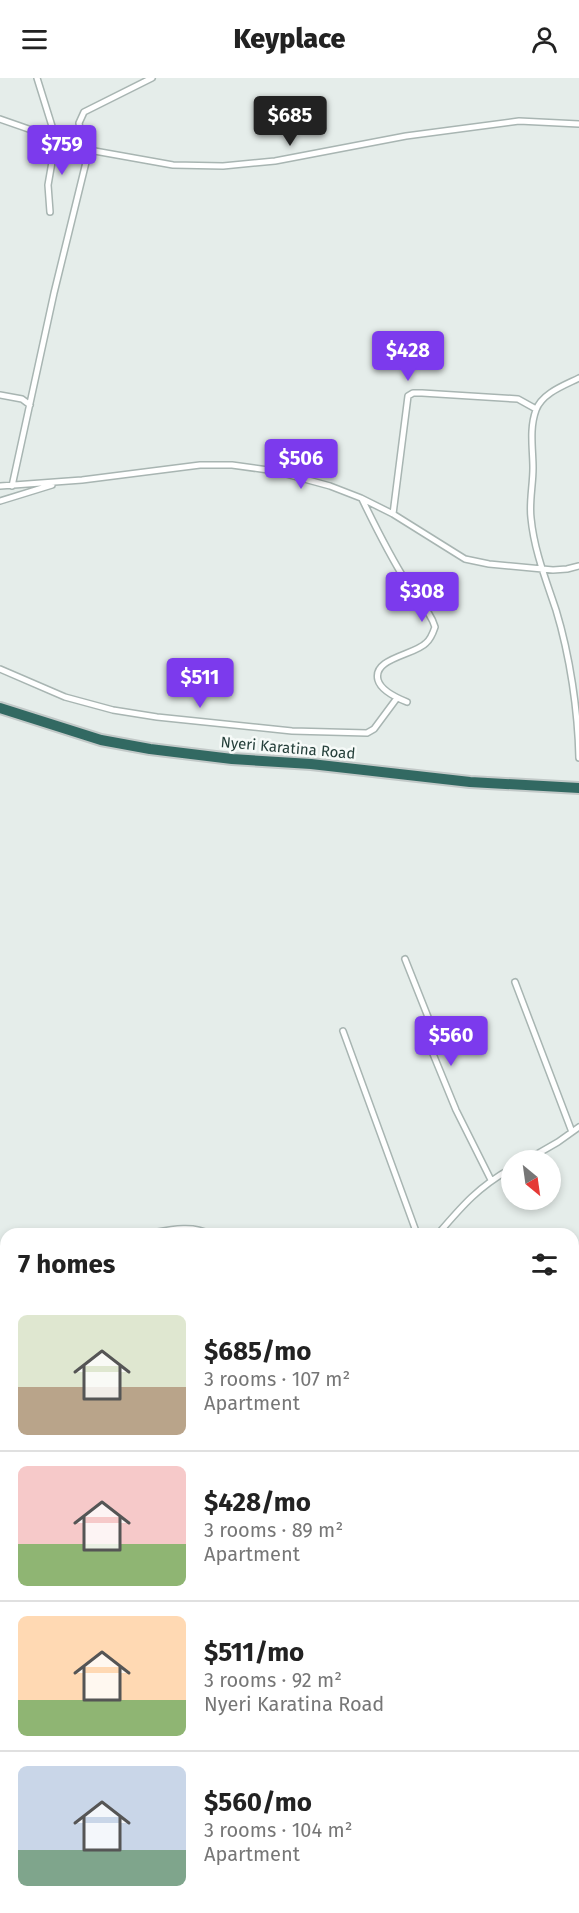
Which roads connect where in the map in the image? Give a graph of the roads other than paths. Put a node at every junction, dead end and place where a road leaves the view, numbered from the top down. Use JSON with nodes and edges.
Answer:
{"nodes":[{"id":1,"x":37,"y":78,"type":"edge"},
{"id":2,"x":152,"y":78,"type":"edge"},
{"id":3,"x":0,"y":119,"type":"edge"},
{"id":4,"x":579,"y":124,"type":"edge"},
{"id":5,"x":56,"y":139,"type":"junction"},
{"id":6,"x":86,"y":149,"type":"junction"},
{"id":7,"x":50,"y":212,"type":"dead end"},
{"id":8,"x":579,"y":378,"type":"edge"},
{"id":9,"x":0,"y":395,"type":"edge"},
{"id":10,"x":30,"y":405,"type":"junction"},
{"id":11,"x":536,"y":409,"type":"junction"},
{"id":12,"x":62,"y":482,"type":"junction"},
{"id":13,"x":0,"y":486,"type":"edge"},
{"id":14,"x":12,"y":486,"type":"junction"},
{"id":15,"x":361,"y":498,"type":"junction"},
{"id":16,"x":0,"y":501,"type":"edge"},
{"id":17,"x":393,"y":514,"type":"junction"},
{"id":18,"x":579,"y":566,"type":"edge"},
{"id":19,"x":541,"y":569,"type":"junction"},
{"id":20,"x":0,"y":669,"type":"edge"},
{"id":21,"x":397,"y":698,"type":"junction"},
{"id":22,"x":407,"y":702,"type":"dead end"},
{"id":23,"x":0,"y":708,"type":"edge"},
{"id":24,"x":579,"y":758,"type":"edge"},
{"id":25,"x":579,"y":788,"type":"edge"},
{"id":26,"x":405,"y":959,"type":"dead end"},
{"id":27,"x":515,"y":982,"type":"dead end"},
{"id":28,"x":343,"y":1031,"type":"dead end"},
{"id":29,"x":579,"y":1127,"type":"edge"},
{"id":30,"x":572,"y":1131,"type":"junction"},
{"id":31,"x":542,"y":1150,"type":"edge"},
{"id":32,"x":501,"y":1174,"type":"edge"},
{"id":33,"x":491,"y":1180,"type":"junction"},
{"id":34,"x":415,"y":1228,"type":"edge"},
{"id":35,"x":443,"y":1228,"type":"edge"}],
"edges":[{"from":1,"to":5,"type":"street"},
{"from":2,"to":6,"type":"street"},
{"from":3,"to":5,"type":"street"},
{"from":4,"to":6,"type":"street"},
{"from":5,"to":6,"type":"street"},
{"from":5,"to":7,"type":"street"},
{"from":6,"to":10,"type":"street"},
{"from":8,"to":11,"type":"street"},
{"from":9,"to":10,"type":"street"},
{"from":10,"to":14,"type":"street"},
{"from":11,"to":17,"type":"street"},
{"from":11,"to":19,"type":"street"},
{"from":12,"to":14,"type":"street"},
{"from":12,"to":15,"type":"street"},
{"from":12,"to":16,"type":"street"},
{"from":13,"to":14,"type":"street"},
{"from":15,"to":17,"type":"street"},
{"from":15,"to":21,"type":"street"},
{"from":17,"to":19,"type":"street"},
{"from":18,"to":19,"type":"street"},
{"from":19,"to":24,"type":"street"},
{"from":20,"to":21,"type":"street"},
{"from":21,"to":22,"type":"street"},
{"from":23,"to":25,"type":"highway","name":"Nyeri Karatina Road"},
{"from":26,"to":33,"type":"street"},
{"from":27,"to":30,"type":"street"},
{"from":28,"to":34,"type":"street"},
{"from":29,"to":30,"type":"street"},
{"from":30,"to":31,"type":"street"},
{"from":32,"to":33,"type":"street"},
{"from":33,"to":35,"type":"street"}]}
